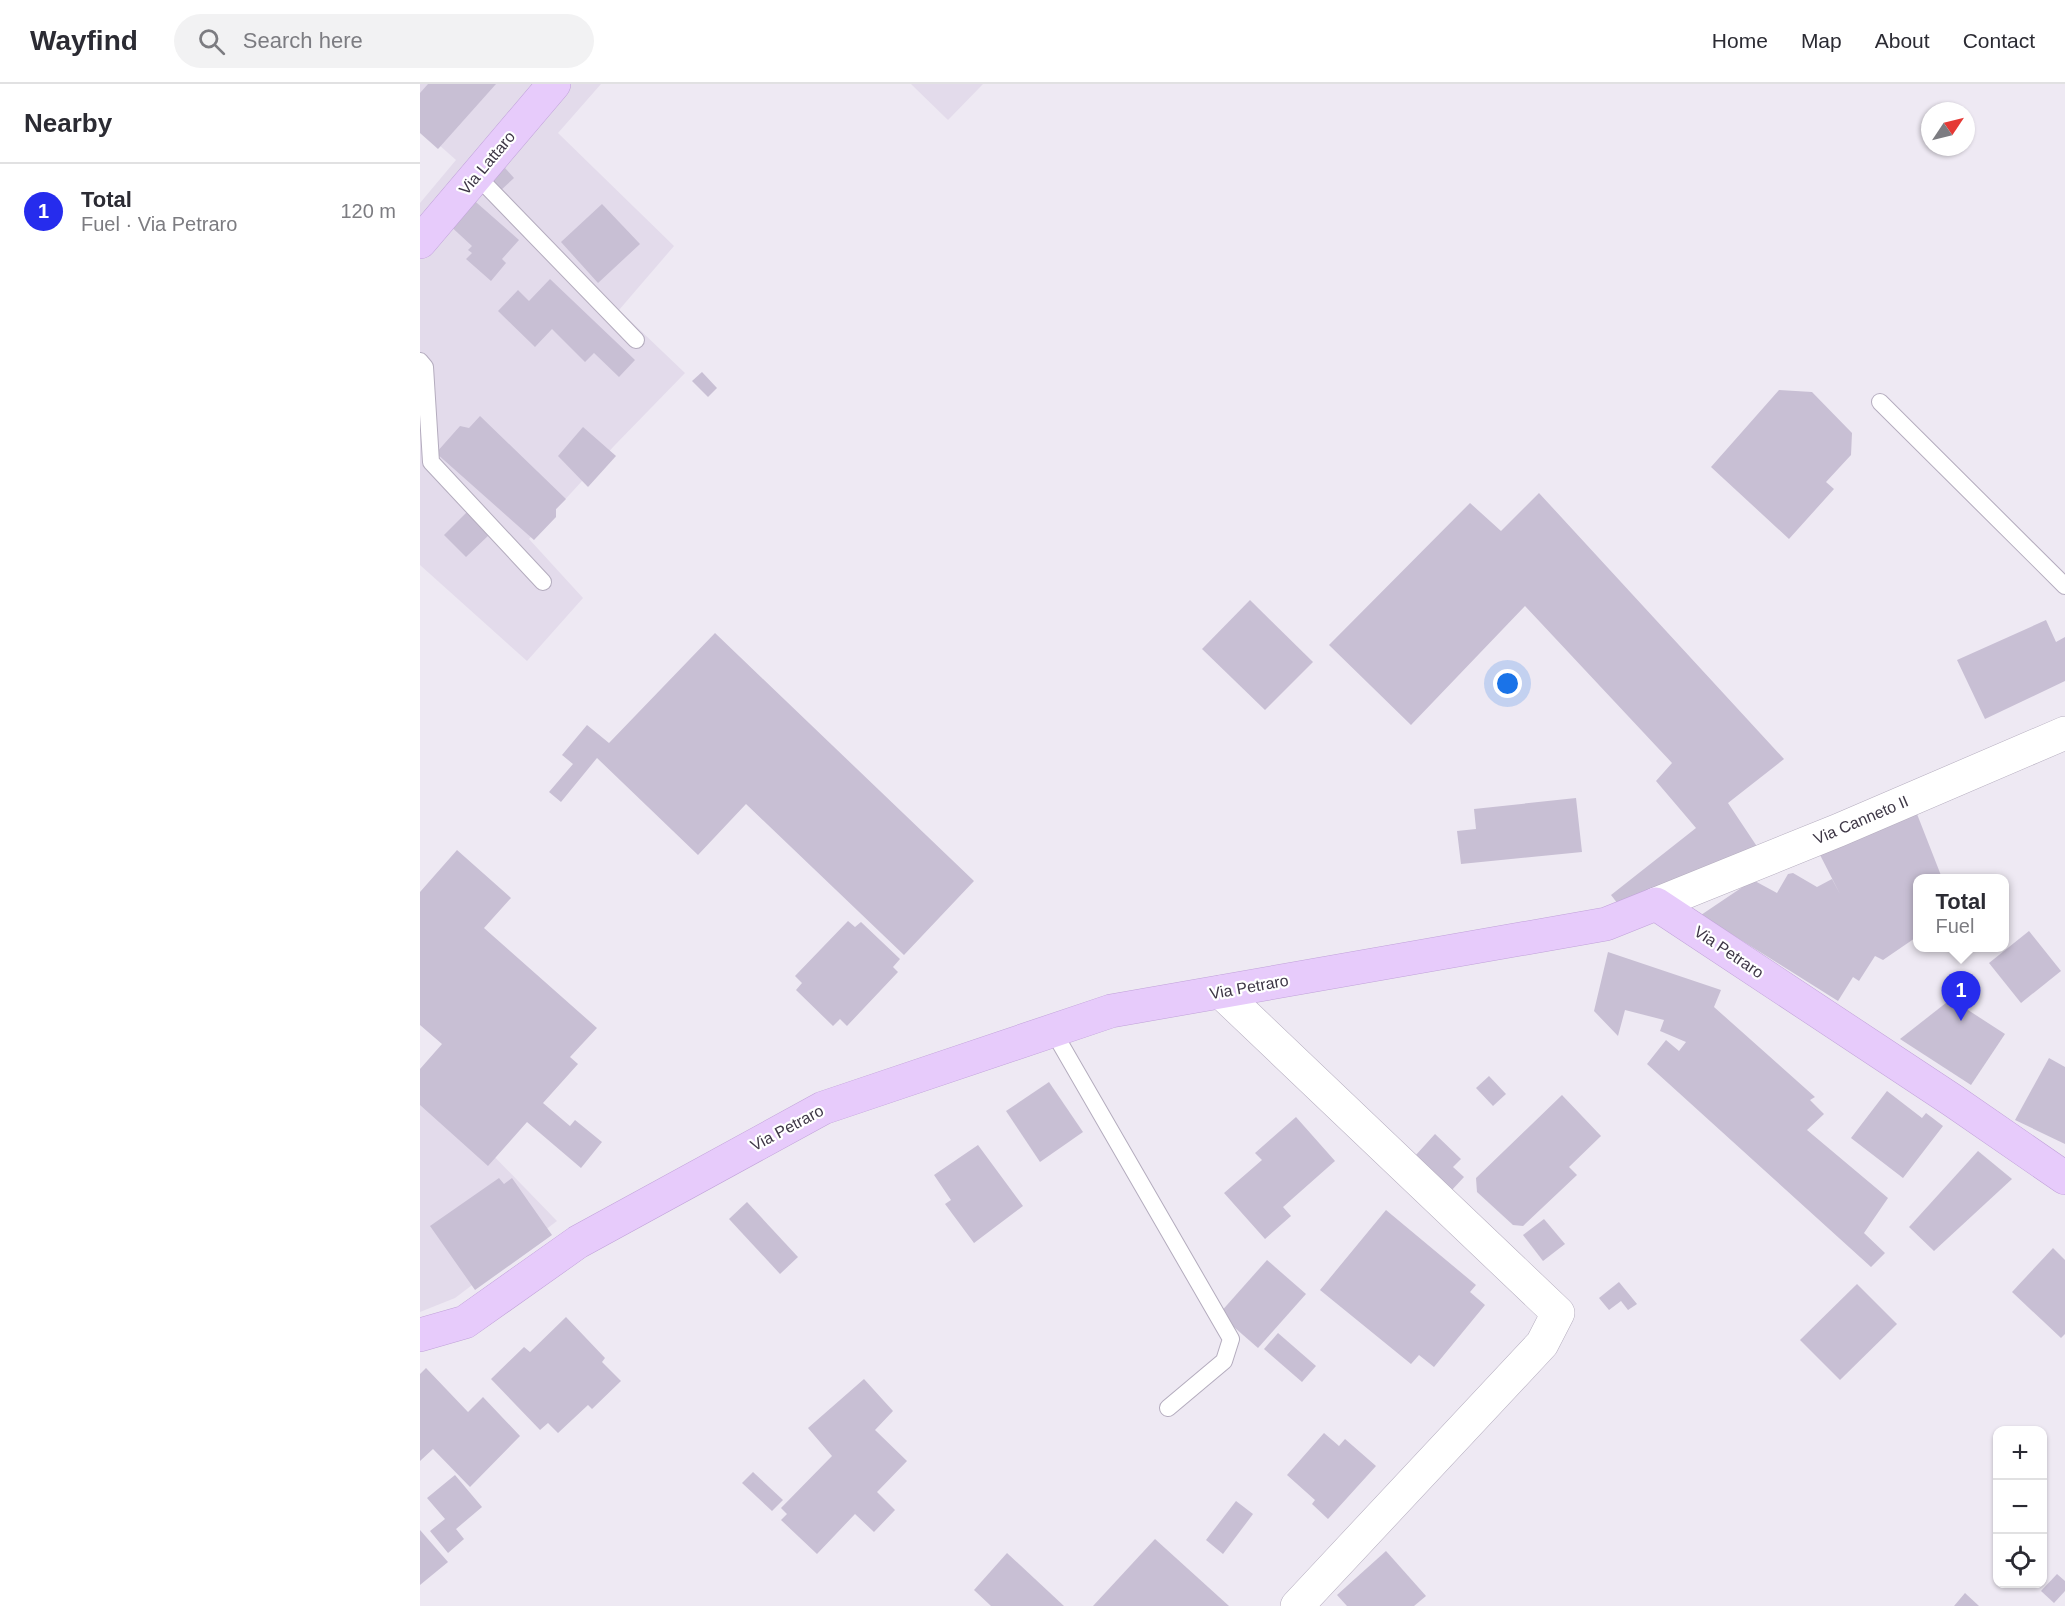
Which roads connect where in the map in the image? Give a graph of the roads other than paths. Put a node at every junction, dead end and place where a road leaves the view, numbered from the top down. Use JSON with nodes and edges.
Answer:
{"nodes":[{"id":1,"x":554,"y":84,"type":"edge"},
{"id":2,"x":477,"y":176,"type":"junction"},
{"id":3,"x":420,"y":242,"type":"edge"},
{"id":4,"x":636,"y":339,"type":"dead end"},
{"id":5,"x":420,"y":361,"type":"edge"},
{"id":6,"x":1881,"y":402,"type":"dead end"},
{"id":7,"x":543,"y":582,"type":"dead end"},
{"id":8,"x":2065,"y":586,"type":"edge"},
{"id":9,"x":2065,"y":733,"type":"edge"},
{"id":10,"x":1656,"y":904,"type":"junction"},
{"id":11,"x":1221,"y":992,"type":"junction"},
{"id":12,"x":1053,"y":1031,"type":"junction"},
{"id":13,"x":2065,"y":1178,"type":"edge"},
{"id":14,"x":420,"y":1335,"type":"edge"},
{"id":15,"x":1168,"y":1408,"type":"dead end"},
{"id":16,"x":1297,"y":1606,"type":"edge"}],
"edges":[{"from":1,"to":2,"type":"street","name":"Via Lattaro"},
{"from":2,"to":3,"type":"street","name":"Via Lattaro"},
{"from":2,"to":4,"type":"lane"},
{"from":5,"to":7,"type":"lane"},
{"from":6,"to":8,"type":"lane"},
{"from":9,"to":10,"type":"street","name":"Via Canneto II"},
{"from":10,"to":11,"type":"street","name":"Via Petraro"},
{"from":10,"to":13,"type":"street","name":"Via Petraro"},
{"from":11,"to":12,"type":"street","name":"Via Petraro"},
{"from":11,"to":16,"type":"street"},
{"from":12,"to":14,"type":"street","name":"Via Petraro"},
{"from":12,"to":15,"type":"lane"}]}
